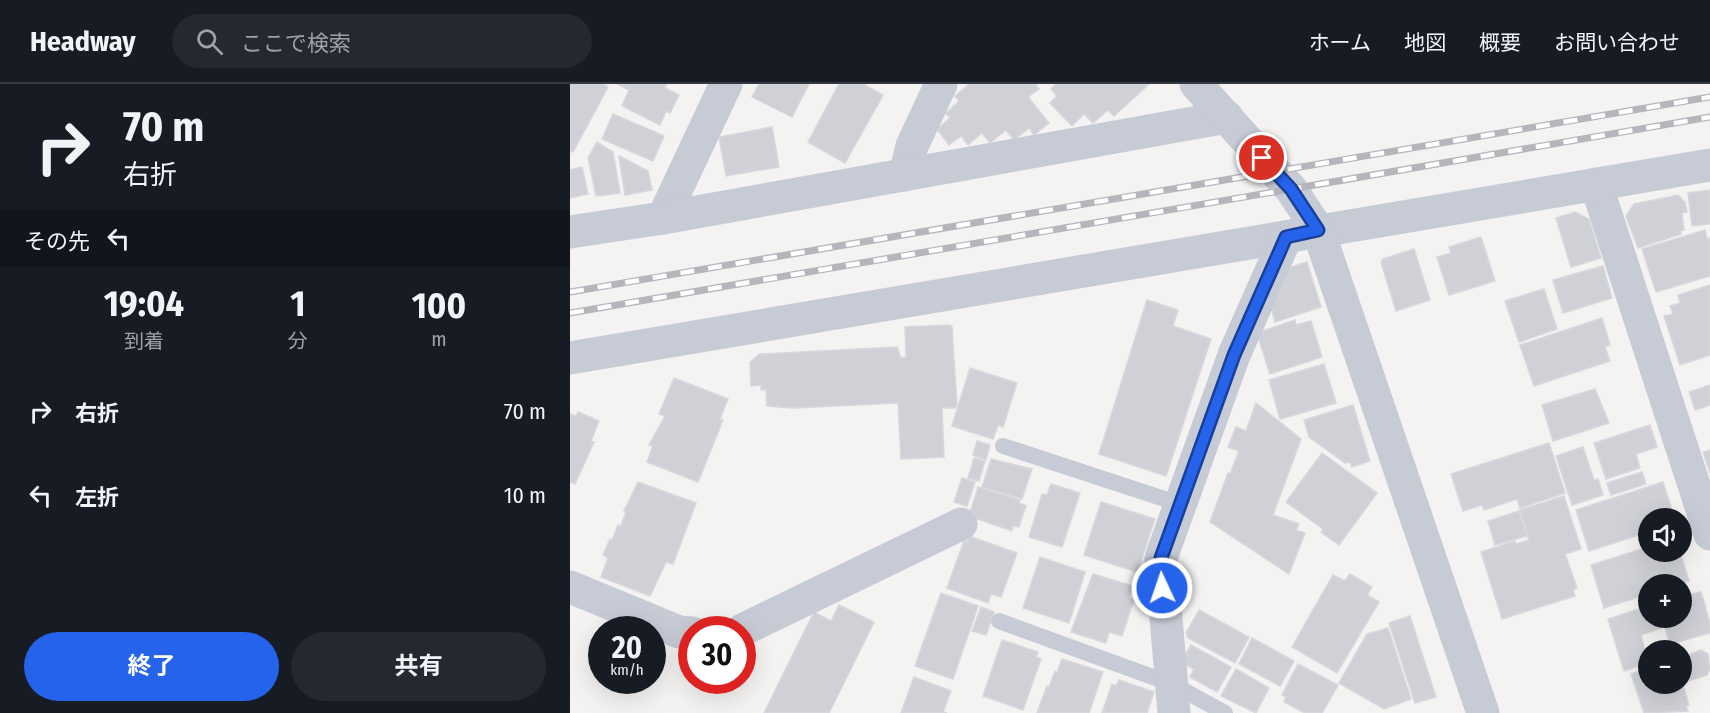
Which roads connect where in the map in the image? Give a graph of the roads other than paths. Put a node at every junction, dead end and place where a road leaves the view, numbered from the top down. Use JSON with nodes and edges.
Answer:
{"nodes":[{"id":1,"x":726,"y":84,"type":"edge"},
{"id":2,"x":941,"y":84,"type":"edge"},
{"id":3,"x":1196,"y":84,"type":"edge"},
{"id":4,"x":1227,"y":117,"type":"junction"},
{"id":5,"x":1710,"y":165,"type":"edge"},
{"id":6,"x":904,"y":175,"type":"junction"},
{"id":7,"x":1596,"y":184,"type":"junction"},
{"id":8,"x":663,"y":218,"type":"junction"},
{"id":9,"x":1318,"y":230,"type":"junction"},
{"id":10,"x":570,"y":232,"type":"edge"},
{"id":11,"x":1286,"y":237,"type":"junction"},
{"id":12,"x":570,"y":358,"type":"edge"},
{"id":13,"x":1004,"y":446,"type":"dead end"},
{"id":14,"x":1180,"y":504,"type":"junction"},
{"id":15,"x":961,"y":524,"type":"dead end"},
{"id":16,"x":1710,"y":534,"type":"edge"},
{"id":17,"x":570,"y":587,"type":"edge"},
{"id":18,"x":999,"y":621,"type":"dead end"},
{"id":19,"x":756,"y":623,"type":"edge"},
{"id":20,"x":678,"y":632,"type":"edge"},
{"id":21,"x":1173,"y":698,"type":"edge"},
{"id":22,"x":1225,"y":713,"type":"edge"},
{"id":23,"x":1483,"y":713,"type":"edge"}],
"edges":[{"from":1,"to":8,"type":"street"},
{"from":2,"to":6,"type":"street"},
{"from":3,"to":4,"type":"street"},
{"from":4,"to":6,"type":"street"},
{"from":4,"to":9,"type":"street"},
{"from":5,"to":7,"type":"street"},
{"from":6,"to":8,"type":"street"},
{"from":7,"to":9,"type":"street"},
{"from":7,"to":16,"type":"street"},
{"from":8,"to":10,"type":"street"},
{"from":9,"to":11,"type":"street"},
{"from":9,"to":23,"type":"street"},
{"from":11,"to":12,"type":"street"},
{"from":11,"to":14,"type":"street"},
{"from":13,"to":14,"type":"lane"},
{"from":14,"to":21,"type":"street"},
{"from":15,"to":19,"type":"street"},
{"from":17,"to":20,"type":"street"},
{"from":18,"to":21,"type":"lane"},
{"from":21,"to":22,"type":"lane"}]}
